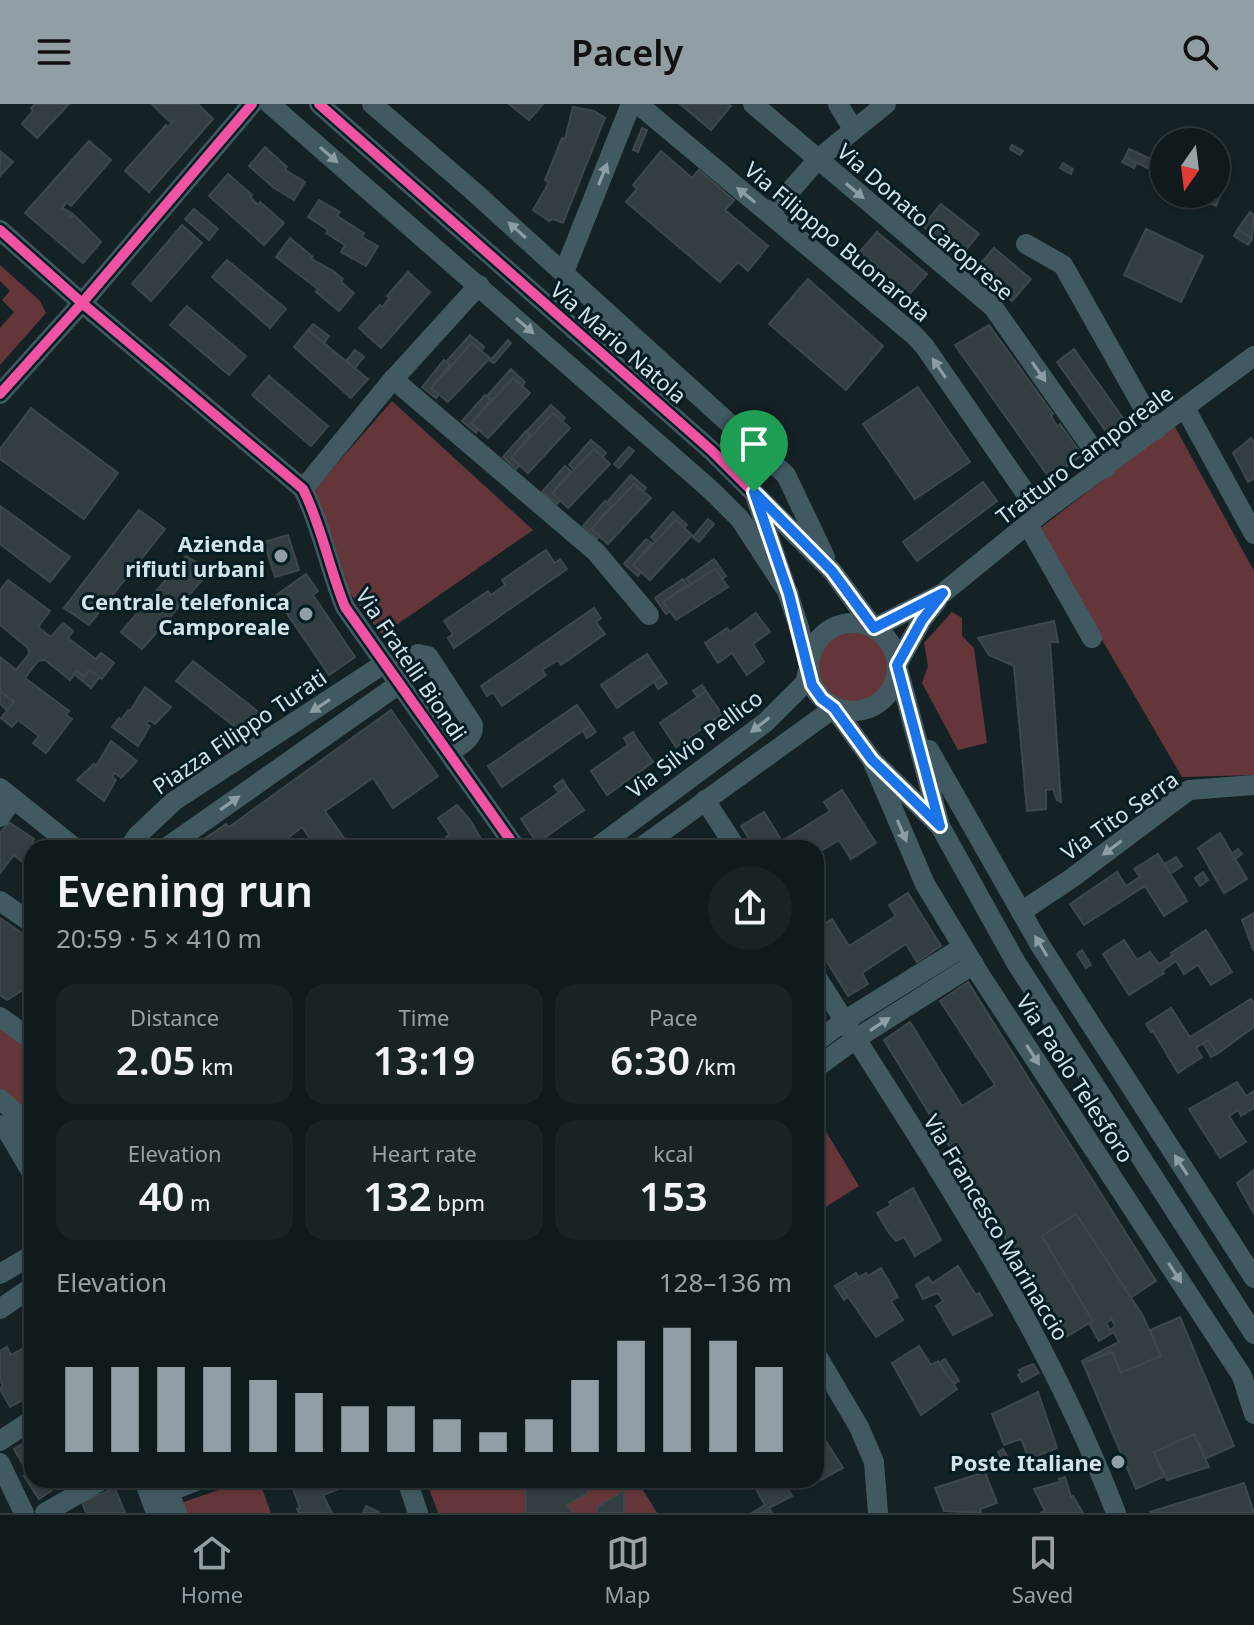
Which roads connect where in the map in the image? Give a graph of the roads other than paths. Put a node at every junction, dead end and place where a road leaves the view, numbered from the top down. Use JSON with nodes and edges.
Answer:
{"nodes":[{"id":1,"x":252,"y":104,"type":"edge"},
{"id":2,"x":270,"y":104,"type":"edge"},
{"id":3,"x":319,"y":104,"type":"edge"},
{"id":4,"x":372,"y":104,"type":"edge"},
{"id":5,"x":631,"y":104,"type":"edge"},
{"id":6,"x":638,"y":104,"type":"edge"},
{"id":7,"x":753,"y":104,"type":"edge"},
{"id":8,"x":838,"y":104,"type":"edge"},
{"id":9,"x":886,"y":104,"type":"edge"},
{"id":10,"x":853,"y":129,"type":"junction"},
{"id":11,"x":818,"y":159,"type":"junction"},
{"id":12,"x":770,"y":214,"type":"junction"},
{"id":13,"x":0,"y":230,"type":"edge"},
{"id":14,"x":1026,"y":244,"type":"dead end"},
{"id":15,"x":564,"y":272,"type":"junction"},
{"id":16,"x":479,"y":285,"type":"junction"},
{"id":17,"x":82,"y":303,"type":"junction"},
{"id":18,"x":1254,"y":356,"type":"edge"},
{"id":19,"x":393,"y":379,"type":"junction"},
{"id":20,"x":0,"y":394,"type":"edge"},
{"id":21,"x":1185,"y":408,"type":"junction"},
{"id":22,"x":1156,"y":430,"type":"junction"},
{"id":23,"x":1106,"y":468,"type":"junction"},
{"id":24,"x":303,"y":489,"type":"junction"},
{"id":25,"x":754,"y":492,"type":"junction"},
{"id":26,"x":1034,"y":520,"type":"junction"},
{"id":27,"x":1254,"y":534,"type":"edge"},
{"id":28,"x":832,"y":571,"type":"junction"},
{"id":29,"x":943,"y":593,"type":"junction"},
{"id":30,"x":789,"y":594,"type":"junction"},
{"id":31,"x":649,"y":615,"type":"dead end"},
{"id":32,"x":874,"y":628,"type":"junction"},
{"id":33,"x":1092,"y":638,"type":"dead end"},
{"id":34,"x":897,"y":665,"type":"junction"},
{"id":35,"x":809,"y":667,"type":"junction"},
{"id":36,"x":392,"y":674,"type":"junction"},
{"id":37,"x":834,"y":708,"type":"junction"},
{"id":38,"x":917,"y":730,"type":"junction"},
{"id":39,"x":449,"y":753,"type":"junction"},
{"id":40,"x":872,"y":760,"type":"junction"},
{"id":41,"x":1254,"y":785,"type":"edge"},
{"id":42,"x":7,"y":794,"type":"edge"},
{"id":43,"x":705,"y":800,"type":"junction"},
{"id":44,"x":0,"y":817,"type":"edge"},
{"id":45,"x":940,"y":826,"type":"junction"},
{"id":46,"x":65,"y":840,"type":"edge"},
{"id":47,"x":134,"y":840,"type":"edge"},
{"id":48,"x":176,"y":840,"type":"edge"},
{"id":49,"x":510,"y":840,"type":"edge"},
{"id":50,"x":607,"y":840,"type":"edge"},
{"id":51,"x":651,"y":840,"type":"edge"},
{"id":52,"x":731,"y":840,"type":"edge"},
{"id":53,"x":0,"y":901,"type":"edge"},
{"id":54,"x":1021,"y":912,"type":"junction"},
{"id":55,"x":24,"y":918,"type":"edge"},
{"id":56,"x":968,"y":956,"type":"junction"},
{"id":57,"x":824,"y":989,"type":"edge"},
{"id":58,"x":0,"y":1017,"type":"edge"},
{"id":59,"x":844,"y":1021,"type":"junction"},
{"id":60,"x":24,"y":1034,"type":"edge"},
{"id":61,"x":824,"y":1036,"type":"edge"},
{"id":62,"x":854,"y":1040,"type":"junction"},
{"id":63,"x":824,"y":1062,"type":"edge"},
{"id":64,"x":0,"y":1099,"type":"edge"},
{"id":65,"x":24,"y":1123,"type":"edge"},
{"id":66,"x":0,"y":1125,"type":"edge"},
{"id":67,"x":24,"y":1159,"type":"edge"},
{"id":68,"x":24,"y":1260,"type":"edge"},
{"id":69,"x":0,"y":1274,"type":"edge"},
{"id":70,"x":1254,"y":1278,"type":"edge"},
{"id":71,"x":24,"y":1292,"type":"edge"},
{"id":72,"x":0,"y":1309,"type":"edge"},
{"id":73,"x":1254,"y":1334,"type":"edge"},
{"id":74,"x":824,"y":1368,"type":"edge"},
{"id":75,"x":1254,"y":1414,"type":"edge"},
{"id":76,"x":24,"y":1425,"type":"edge"},
{"id":77,"x":0,"y":1441,"type":"edge"},
{"id":78,"x":0,"y":1463,"type":"edge"},
{"id":79,"x":88,"y":1488,"type":"edge"},
{"id":80,"x":147,"y":1488,"type":"edge"},
{"id":81,"x":167,"y":1488,"type":"edge"},
{"id":82,"x":410,"y":1488,"type":"edge"},
{"id":83,"x":877,"y":1504,"type":"edge"},
{"id":84,"x":24,"y":1513,"type":"edge"},
{"id":85,"x":45,"y":1513,"type":"edge"},
{"id":86,"x":156,"y":1513,"type":"edge"},
{"id":87,"x":177,"y":1513,"type":"edge"},
{"id":88,"x":418,"y":1513,"type":"edge"},
{"id":89,"x":863,"y":1513,"type":"edge"},
{"id":90,"x":1116,"y":1513,"type":"edge"}],
"edges":[{"from":1,"to":17,"type":"street"},
{"from":2,"to":16,"type":"street","name":"Via Mario Natola","one_way":true},
{"from":3,"to":25,"type":"street","name":"Via Mario Natola"},
{"from":15,"to":4,"type":"street","name":"Via Mario Natola","one_way":true},
{"from":15,"to":5,"type":"street","one_way":true},
{"from":12,"to":6,"type":"street","name":"Via Filipppo Buonarota","one_way":true},
{"from":7,"to":11,"type":"street","name":"Via Donato Caroprese"},
{"from":8,"to":10,"type":"street"},
{"from":9,"to":10,"type":"street"},
{"from":10,"to":11,"type":"street"},
{"from":11,"to":12,"type":"street"},
{"from":11,"to":23,"type":"street","name":"Via Donato Caroprese","one_way":true},
{"from":26,"to":12,"type":"street","name":"Via Filipppo Buonarota","one_way":true},
{"from":13,"to":17,"type":"street","name":"Via Fratelli Biondi"},
{"from":14,"to":22,"type":"street"},
{"from":15,"to":28,"type":"street","name":"Via Mario Natola"},
{"from":16,"to":19,"type":"street"},
{"from":16,"to":30,"type":"street","name":"Via Mario Natola","one_way":true},
{"from":17,"to":20,"type":"street"},
{"from":17,"to":24,"type":"street","name":"Via Fratelli Biondi"},
{"from":18,"to":21,"type":"street","name":"Tratturo Camporeale"},
{"from":19,"to":24,"type":"street"},
{"from":19,"to":31,"type":"street"},
{"from":21,"to":22,"type":"street","name":"Tratturo Camporeale"},
{"from":21,"to":27,"type":"street"},
{"from":22,"to":23,"type":"street","name":"Tratturo Camporeale"},
{"from":23,"to":26,"type":"street","name":"Tratturo Camporeale"},
{"from":24,"to":36,"type":"street","name":"Via Fratelli Biondi"},
{"from":25,"to":28,"type":"street","name":"Via Mario Natola"},
{"from":25,"to":30,"type":"street","name":"Via Mario Natola"},
{"from":26,"to":29,"type":"street","name":"Tratturo Camporeale"},
{"from":26,"to":33,"type":"street","name":"Via Filipppo Buonarota"},
{"from":28,"to":32,"type":"street","name":"Via Mario Natola"},
{"from":29,"to":32,"type":"street","name":"Tratturo Camporeale"},
{"from":29,"to":34,"type":"street","name":"Tratturo Camporeale"},
{"from":30,"to":35,"type":"street","name":"Via Mario Natola"},
{"from":32,"to":34,"type":"street"},
{"from":32,"to":35,"type":"street"},
{"from":34,"to":37,"type":"street"},
{"from":34,"to":38,"type":"street","name":"Via Paolo Telesforo"},
{"from":35,"to":37,"type":"street"},
{"from":35,"to":50,"type":"street","name":"Via Silvio Pellico","one_way":true},
{"from":36,"to":39,"type":"street","name":"Via Fratelli Biondi"},
{"from":36,"to":39,"type":"street","name":"Via Fratelli Biondi"},
{"from":36,"to":47,"type":"street","name":"Piazza Filippo Turati","one_way":true},
{"from":48,"to":36,"type":"street","one_way":true},
{"from":37,"to":40,"type":"street","name":"Via Paolo Telesforo"},
{"from":37,"to":43,"type":"street"},
{"from":38,"to":45,"type":"street","name":"Via Paolo Telesforo"},
{"from":38,"to":54,"type":"street","name":"Via Paolo Telesforo"},
{"from":39,"to":49,"type":"street","name":"Via Fratelli Biondi"},
{"from":40,"to":45,"type":"street","name":"Via Paolo Telesforo"},
{"from":40,"to":56,"type":"street","name":"Via Paolo Telesforo","one_way":true},
{"from":41,"to":54,"type":"street","name":"Via Tito Serra","one_way":true},
{"from":42,"to":44,"type":"street"},
{"from":42,"to":46,"type":"street"},
{"from":43,"to":51,"type":"street"},
{"from":43,"to":52,"type":"street"},
{"from":45,"to":73,"type":"street","name":"Via Paolo Telesforo"},
{"from":53,"to":55,"type":"street"},
{"from":70,"to":54,"type":"street","name":"Via Paolo Telesforo","one_way":true},
{"from":56,"to":59,"type":"street"},
{"from":62,"to":56,"type":"street","one_way":true},
{"from":56,"to":75,"type":"street","name":"Via Paolo Telesforo","one_way":true},
{"from":57,"to":59,"type":"street","name":"Via Francesco Marinaccio"},
{"from":58,"to":60,"type":"street"},
{"from":59,"to":61,"type":"street"},
{"from":59,"to":62,"type":"street","name":"Via Francesco Marinaccio"},
{"from":62,"to":63,"type":"street"},
{"from":62,"to":90,"type":"street","name":"Via Francesco Marinaccio"},
{"from":64,"to":65,"type":"street"},
{"from":66,"to":67,"type":"street"},
{"from":68,"to":69,"type":"street"},
{"from":71,"to":72,"type":"street"},
{"from":74,"to":83,"type":"street"},
{"from":76,"to":77,"type":"street"},
{"from":78,"to":84,"type":"street"},
{"from":79,"to":85,"type":"street"},
{"from":80,"to":86,"type":"street"},
{"from":81,"to":87,"type":"street"},
{"from":82,"to":88,"type":"street"},
{"from":83,"to":89,"type":"street"}]}
